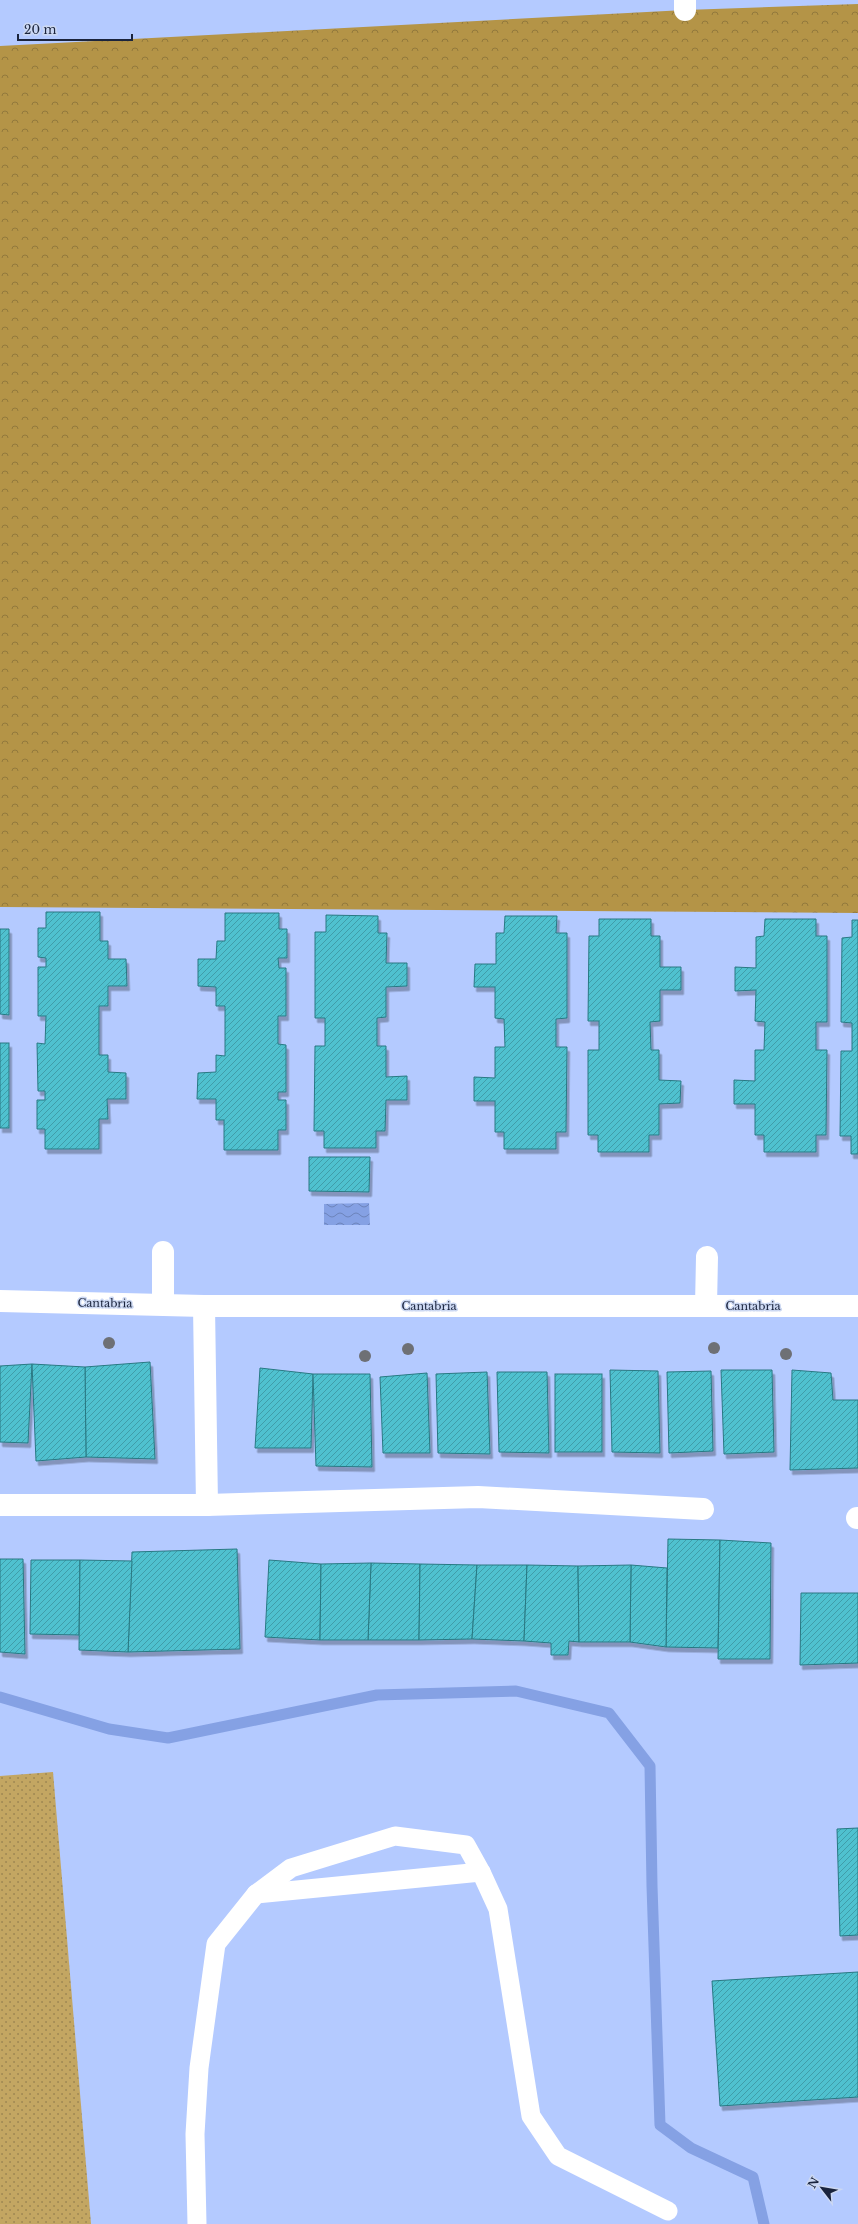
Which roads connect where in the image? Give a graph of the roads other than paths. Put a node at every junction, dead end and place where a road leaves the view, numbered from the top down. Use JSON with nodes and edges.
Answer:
{"nodes":[{"id":1,"x":163,"y":1252,"type":"dead end"},
{"id":2,"x":707,"y":1257,"type":"dead end"},
{"id":3,"x":0,"y":1301,"type":"edge"},
{"id":4,"x":163,"y":1304,"type":"junction"},
{"id":5,"x":204,"y":1306,"type":"junction"},
{"id":6,"x":706,"y":1306,"type":"junction"},
{"id":7,"x":858,"y":1306,"type":"edge"},
{"id":8,"x":0,"y":1505,"type":"edge"},
{"id":9,"x":207,"y":1505,"type":"junction"},
{"id":10,"x":703,"y":1509,"type":"dead end"},
{"id":11,"x":481,"y":1872,"type":"junction"},
{"id":12,"x":256,"y":1894,"type":"junction"},
{"id":13,"x":668,"y":2211,"type":"dead end"},
{"id":14,"x":197,"y":2224,"type":"edge"}],
"edges":[{"from":1,"to":4,"type":"street"},
{"from":2,"to":6,"type":"street"},
{"from":3,"to":4,"type":"street","name":"Cantabria"},
{"from":4,"to":5,"type":"street","name":"Cantabria"},
{"from":5,"to":6,"type":"street","name":"Cantabria"},
{"from":5,"to":9,"type":"street"},
{"from":6,"to":7,"type":"street","name":"Cantabria"},
{"from":8,"to":9,"type":"street"},
{"from":9,"to":10,"type":"street"},
{"from":11,"to":12,"type":"lane"},
{"from":11,"to":12,"type":"lane"},
{"from":11,"to":13,"type":"lane"},
{"from":12,"to":14,"type":"lane"}]}
